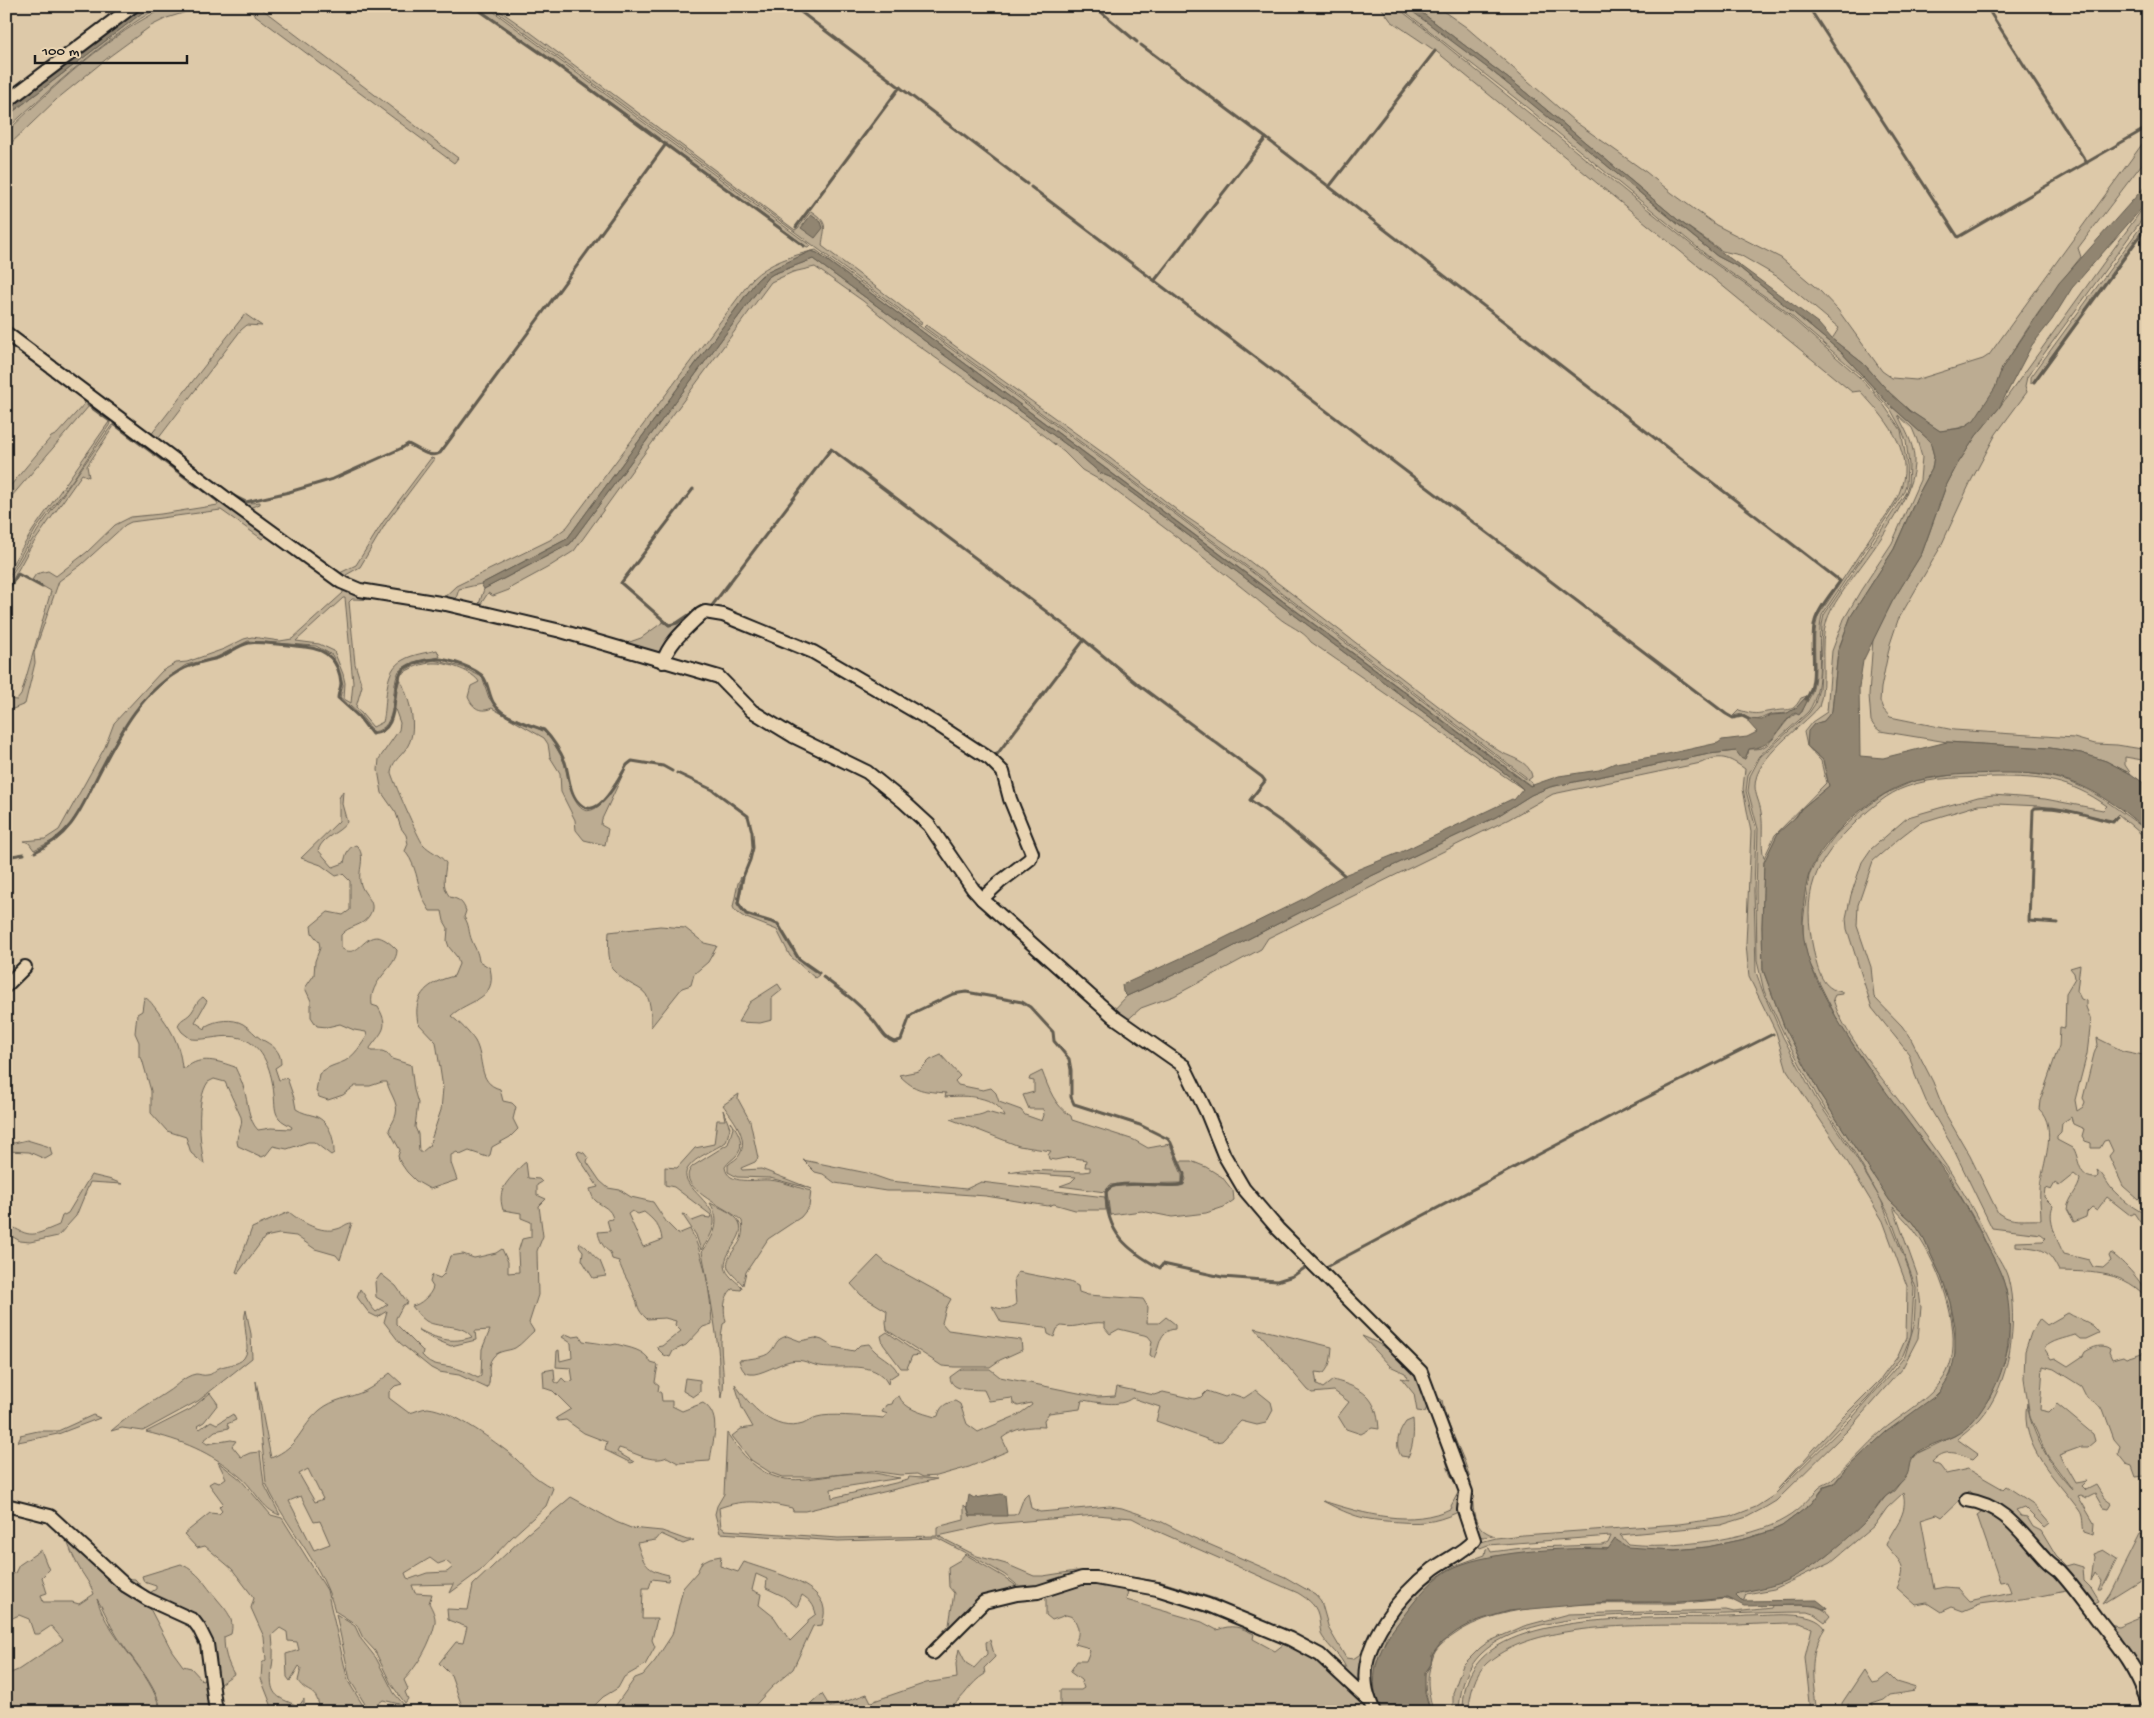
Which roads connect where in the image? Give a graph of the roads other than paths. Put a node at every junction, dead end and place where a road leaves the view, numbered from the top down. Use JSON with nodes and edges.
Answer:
{"nodes":[{"id":1,"x":133,"y":6,"type":"edge"},
{"id":2,"x":6,"y":102,"type":"edge"},
{"id":3,"x":6,"y":333,"type":"edge"},
{"id":4,"x":663,"y":662,"type":"junction"},
{"id":5,"x":982,"y":899,"type":"junction"},
{"id":6,"x":25,"y":967,"type":"dead end"},
{"id":7,"x":6,"y":986,"type":"edge"},
{"id":8,"x":1967,"y":1500,"type":"dead end"},
{"id":9,"x":6,"y":1505,"type":"edge"},
{"id":10,"x":933,"y":1653,"type":"dead end"},
{"id":11,"x":2148,"y":1700,"type":"edge"},
{"id":12,"x":1372,"y":1707,"type":"edge"},
{"id":13,"x":218,"y":1712,"type":"edge"}],
"edges":[{"from":1,"to":2,"type":"street"},
{"from":3,"to":4,"type":"street"},
{"from":4,"to":5,"type":"street"},
{"from":4,"to":5,"type":"street"},
{"from":5,"to":12,"type":"street"},
{"from":6,"to":7,"type":"street"},
{"from":8,"to":11,"type":"street"},
{"from":9,"to":13,"type":"street"},
{"from":10,"to":12,"type":"street"}]}
